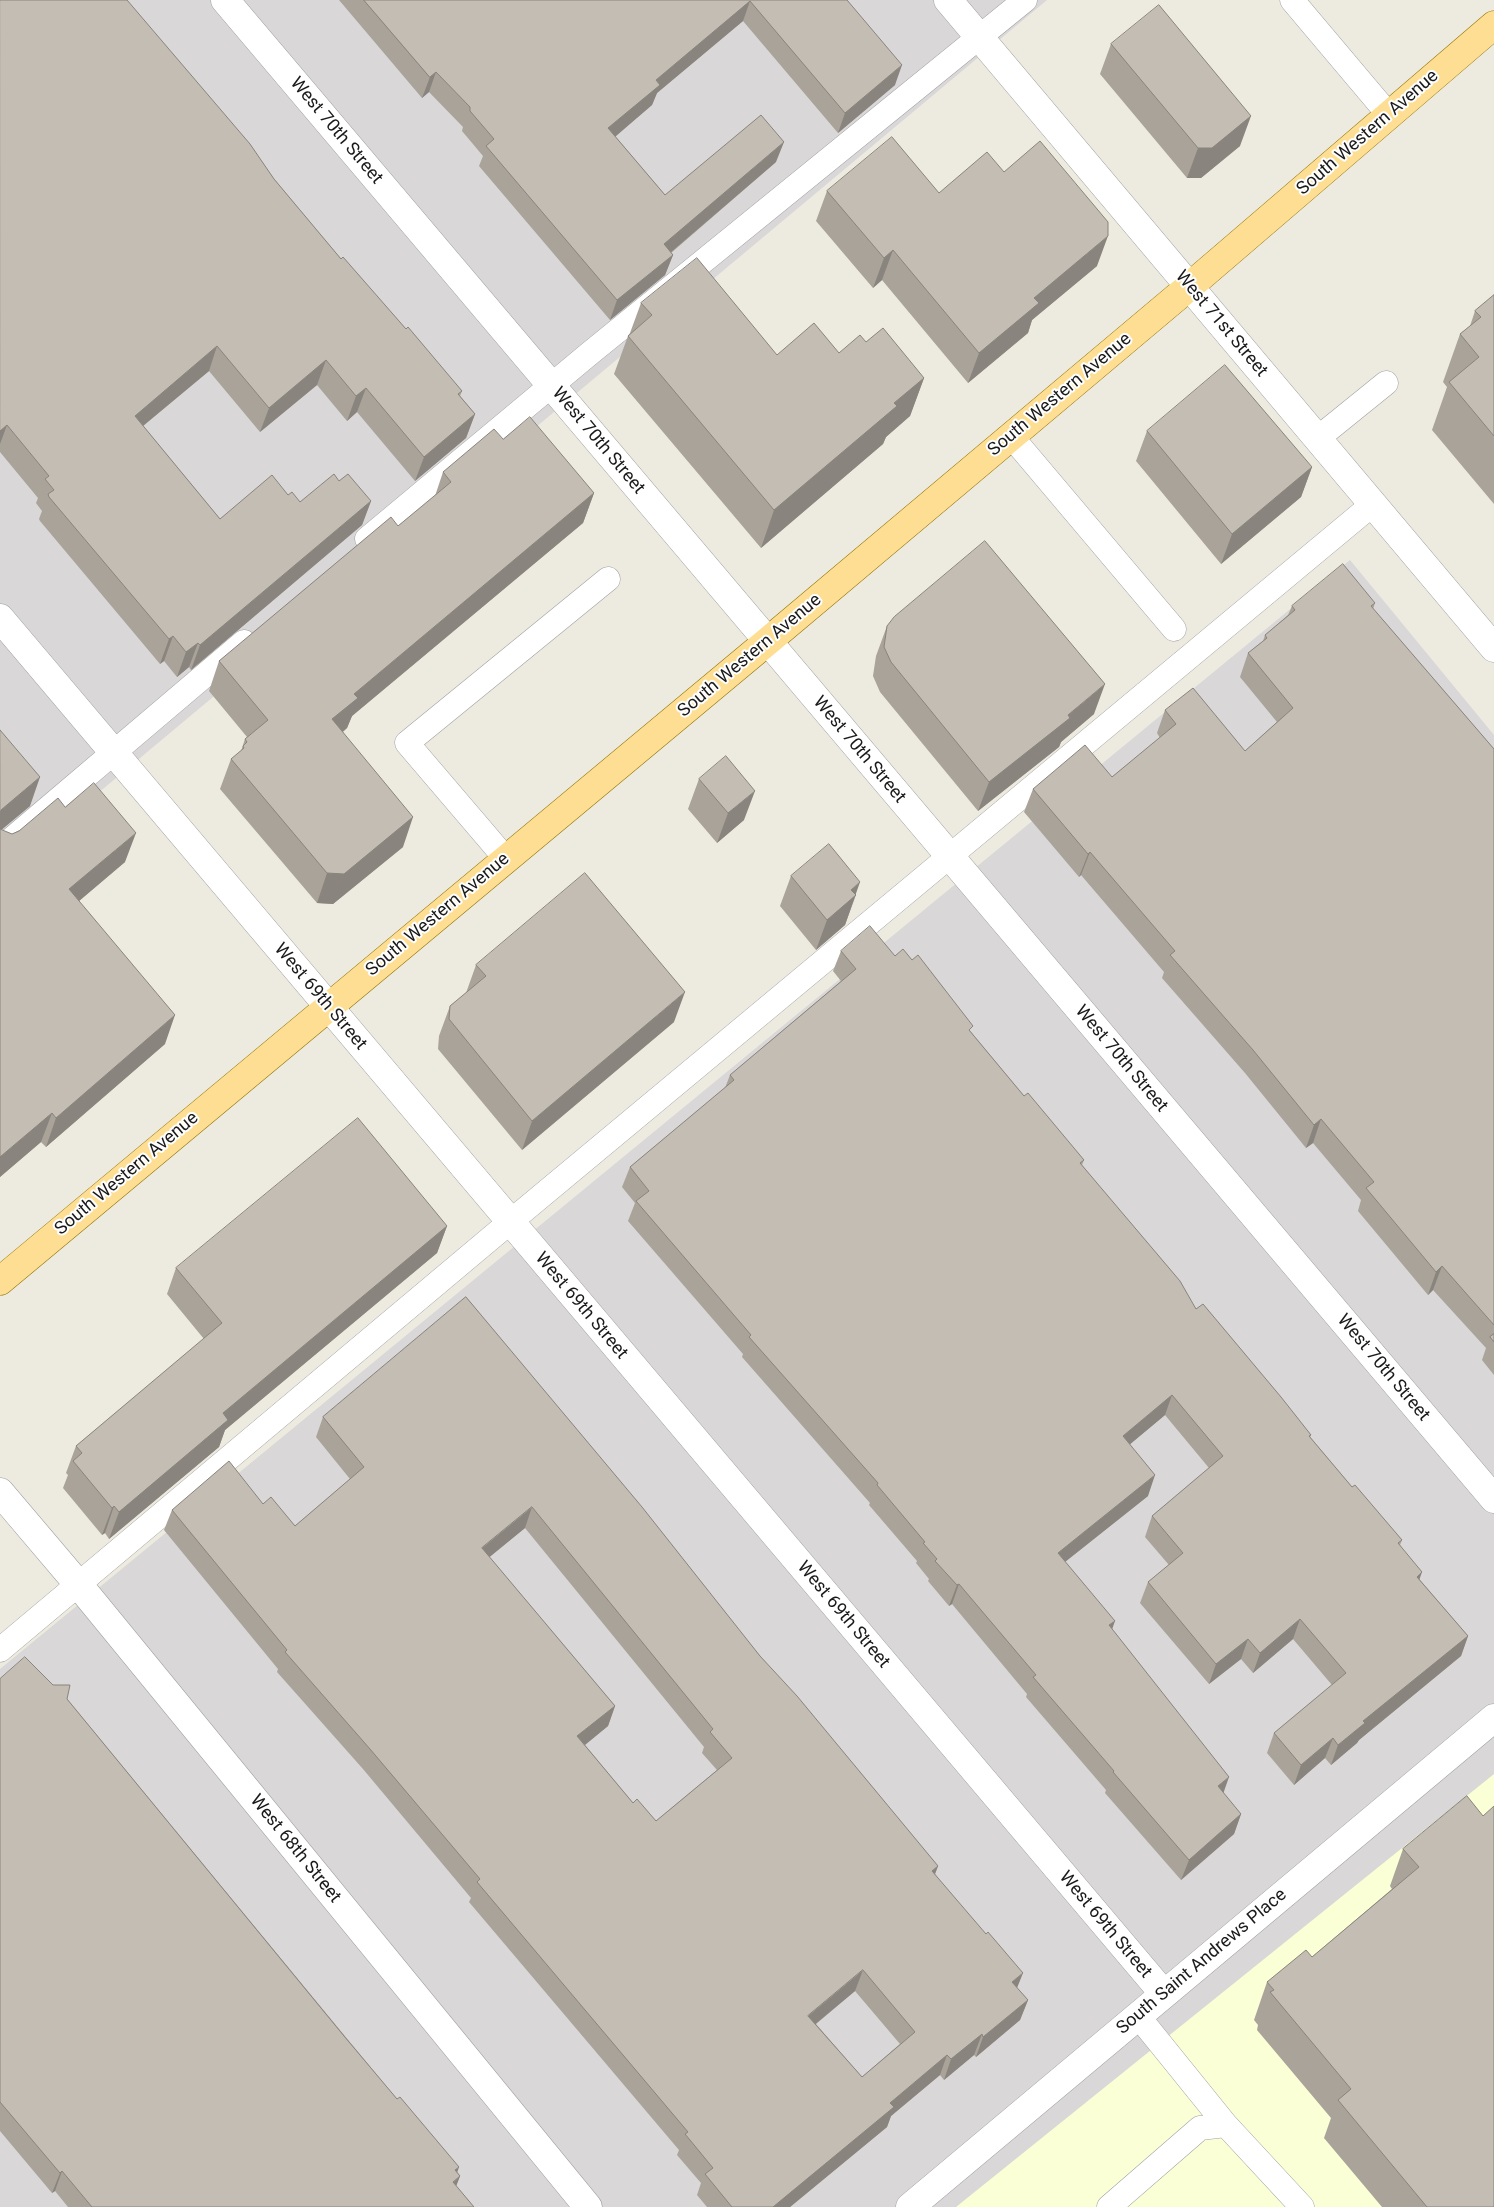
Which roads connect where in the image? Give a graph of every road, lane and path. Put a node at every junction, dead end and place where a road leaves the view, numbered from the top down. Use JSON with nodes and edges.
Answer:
{"nodes":[{"id":1,"x":225,"y":0,"type":"edge"},
{"id":2,"x":948,"y":0,"type":"edge"},
{"id":3,"x":1025,"y":0,"type":"edge"},
{"id":4,"x":1292,"y":0,"type":"edge"},
{"id":5,"x":1494,"y":24,"type":"edge"},
{"id":6,"x":980,"y":38,"type":"junction"},
{"id":7,"x":1388,"y":115,"type":"junction"},
{"id":8,"x":1190,"y":286,"type":"junction"},
{"id":9,"x":1386,"y":383,"type":"dead end"},
{"id":10,"x":551,"y":385,"type":"junction"},
{"id":11,"x":1012,"y":436,"type":"junction"},
{"id":12,"x":1318,"y":438,"type":"junction"},
{"id":13,"x":1373,"y":504,"type":"junction"},
{"id":14,"x":349,"y":554,"type":"edge"},
{"id":15,"x":608,"y":579,"type":"dead end"},
{"id":16,"x":0,"y":618,"type":"edge"},
{"id":17,"x":1174,"y":629,"type":"dead end"},
{"id":18,"x":258,"y":631,"type":"edge"},
{"id":19,"x":768,"y":641,"type":"junction"},
{"id":20,"x":1494,"y":648,"type":"edge"},
{"id":21,"x":113,"y":753,"type":"junction"},
{"id":22,"x":0,"y":849,"type":"edge"},
{"id":23,"x":950,"y":856,"type":"junction"},
{"id":24,"x":506,"y":858,"type":"junction"},
{"id":25,"x":327,"y":1006,"type":"junction"},
{"id":26,"x":510,"y":1222,"type":"junction"},
{"id":27,"x":0,"y":1281,"type":"edge"},
{"id":28,"x":0,"y":1492,"type":"edge"},
{"id":29,"x":1494,"y":1500,"type":"edge"},
{"id":30,"x":78,"y":1584,"type":"junction"},
{"id":31,"x":0,"y":1650,"type":"edge"},
{"id":32,"x":1494,"y":1718,"type":"edge"},
{"id":33,"x":1164,"y":1994,"type":"junction"},
{"id":34,"x":1138,"y":2016,"type":"junction"},
{"id":35,"x":1226,"y":2125,"type":"junction"},
{"id":36,"x":588,"y":2207,"type":"edge"},
{"id":37,"x":910,"y":2207,"type":"edge"},
{"id":38,"x":1109,"y":2207,"type":"edge"},
{"id":39,"x":1302,"y":2207,"type":"edge"}],
"edges":[{"from":1,"to":10,"type":"street","name":"West 70th Street"},
{"from":2,"to":6,"type":"street","name":"West 71st Street"},
{"from":3,"to":6,"type":"lane"},
{"from":4,"to":7,"type":"lane"},
{"from":5,"to":7,"type":"main road","name":"South Western Avenue"},
{"from":6,"to":8,"type":"street","name":"West 71st Street"},
{"from":6,"to":10,"type":"lane"},
{"from":7,"to":8,"type":"main road","name":"South Western Avenue"},
{"from":8,"to":11,"type":"main road","name":"South Western Avenue"},
{"from":8,"to":12,"type":"street","name":"West 71st Street"},
{"from":9,"to":12,"type":"lane"},
{"from":10,"to":14,"type":"lane"},
{"from":10,"to":19,"type":"street","name":"West 70th Street"},
{"from":11,"to":17,"type":"lane"},
{"from":11,"to":19,"type":"main road","name":"South Western Avenue"},
{"from":12,"to":13,"type":"street","name":"West 71st Street"},
{"from":13,"to":20,"type":"street","name":"West 71st Street"},
{"from":13,"to":23,"type":"lane"},
{"from":15,"to":24,"type":"lane"},
{"from":16,"to":21,"type":"street","name":"West 69th Street"},
{"from":18,"to":21,"type":"lane"},
{"from":19,"to":23,"type":"street","name":"West 70th Street"},
{"from":19,"to":24,"type":"main road","name":"South Western Avenue"},
{"from":21,"to":22,"type":"lane"},
{"from":21,"to":25,"type":"street","name":"West 69th Street"},
{"from":23,"to":26,"type":"lane"},
{"from":23,"to":29,"type":"street","name":"West 70th Street"},
{"from":24,"to":25,"type":"main road","name":"South Western Avenue"},
{"from":25,"to":26,"type":"street","name":"West 69th Street"},
{"from":25,"to":27,"type":"main road","name":"South Western Avenue"},
{"from":26,"to":30,"type":"lane"},
{"from":26,"to":33,"type":"street","name":"West 69th Street"},
{"from":28,"to":30,"type":"street","name":"West 68th Street"},
{"from":30,"to":31,"type":"lane"},
{"from":30,"to":36,"type":"street","name":"West 68th Street"},
{"from":32,"to":33,"type":"street","name":"South Saint Andrews Place"},
{"from":33,"to":34,"type":"street","name":"South Saint Andrews Place"},
{"from":34,"to":35,"type":"lane"},
{"from":34,"to":37,"type":"street","name":"South Saint Andrews Place"},
{"from":35,"to":38,"type":"lane"},
{"from":35,"to":39,"type":"lane"}]}
